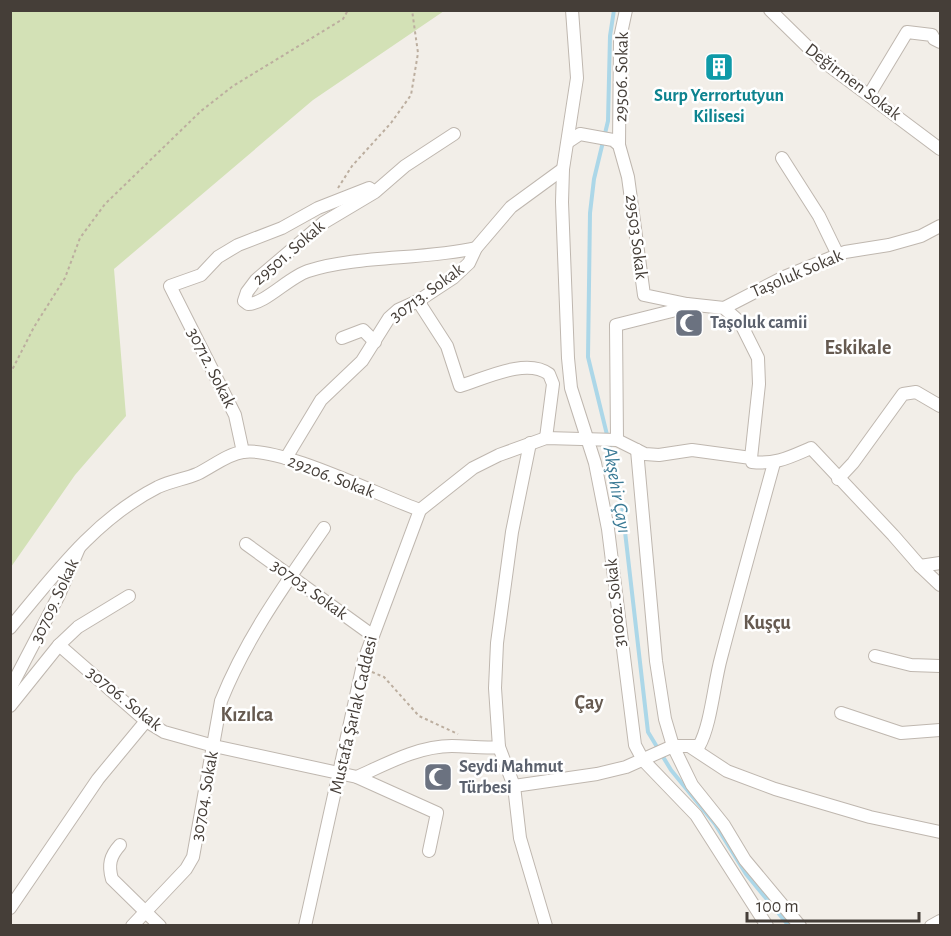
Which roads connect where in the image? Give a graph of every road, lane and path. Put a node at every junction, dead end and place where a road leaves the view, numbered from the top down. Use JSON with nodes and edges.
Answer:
{"nodes":[{"id":1,"x":348,"y":10,"type":"edge"},
{"id":2,"x":412,"y":10,"type":"edge"},
{"id":3,"x":572,"y":10,"type":"edge"},
{"id":4,"x":626,"y":10,"type":"edge"},
{"id":5,"x":770,"y":10,"type":"edge"},
{"id":6,"x":940,"y":42,"type":"edge"},
{"id":7,"x":869,"y":94,"type":"junction"},
{"id":8,"x":454,"y":134,"type":"dead end"},
{"id":9,"x":568,"y":142,"type":"junction"},
{"id":10,"x":616,"y":142,"type":"junction"},
{"id":11,"x":940,"y":148,"type":"edge"},
{"id":12,"x":783,"y":158,"type":"dead end"},
{"id":13,"x":563,"y":169,"type":"junction"},
{"id":14,"x":375,"y":192,"type":"junction"},
{"id":15,"x":329,"y":203,"type":"junction"},
{"id":16,"x":940,"y":226,"type":"edge"},
{"id":17,"x":477,"y":248,"type":"junction"},
{"id":18,"x":838,"y":255,"type":"junction"},
{"id":19,"x":418,"y":301,"type":"junction"},
{"id":20,"x":687,"y":304,"type":"junction"},
{"id":21,"x":724,"y":308,"type":"junction"},
{"id":22,"x":342,"y":338,"type":"dead end"},
{"id":23,"x":375,"y":342,"type":"junction"},
{"id":24,"x":10,"y":374,"type":"edge"},
{"id":25,"x":940,"y":406,"type":"edge"},
{"id":26,"x":546,"y":438,"type":"junction"},
{"id":27,"x":586,"y":439,"type":"junction"},
{"id":28,"x":617,"y":440,"type":"junction"},
{"id":29,"x":530,"y":443,"type":"junction"},
{"id":30,"x":637,"y":450,"type":"junction"},
{"id":31,"x":243,"y":452,"type":"junction"},
{"id":32,"x":285,"y":458,"type":"junction"},
{"id":33,"x":751,"y":458,"type":"junction"},
{"id":34,"x":774,"y":463,"type":"junction"},
{"id":35,"x":838,"y":479,"type":"junction"},
{"id":36,"x":420,"y":510,"type":"junction"},
{"id":37,"x":324,"y":528,"type":"dead end"},
{"id":38,"x":80,"y":544,"type":"junction"},
{"id":39,"x":246,"y":544,"type":"dead end"},
{"id":40,"x":940,"y":563,"type":"edge"},
{"id":41,"x":920,"y":566,"type":"junction"},
{"id":42,"x":290,"y":576,"type":"junction"},
{"id":43,"x":940,"y":585,"type":"edge"},
{"id":44,"x":129,"y":596,"type":"dead end"},
{"id":45,"x":10,"y":628,"type":"edge"},
{"id":46,"x":372,"y":635,"type":"junction"},
{"id":47,"x":59,"y":645,"type":"junction"},
{"id":48,"x":875,"y":656,"type":"dead end"},
{"id":49,"x":940,"y":666,"type":"edge"},
{"id":50,"x":363,"y":667,"type":"junction"},
{"id":51,"x":10,"y":689,"type":"edge"},
{"id":52,"x":10,"y":706,"type":"edge"},
{"id":53,"x":841,"y":713,"type":"dead end"},
{"id":54,"x":146,"y":721,"type":"junction"},
{"id":55,"x":940,"y":730,"type":"edge"},
{"id":56,"x":461,"y":735,"type":"dead end"},
{"id":57,"x":214,"y":746,"type":"junction"},
{"id":58,"x":673,"y":746,"type":"junction"},
{"id":59,"x":689,"y":746,"type":"junction"},
{"id":60,"x":499,"y":747,"type":"junction"},
{"id":61,"x":643,"y":760,"type":"junction"},
{"id":62,"x":340,"y":775,"type":"junction"},
{"id":63,"x":357,"y":777,"type":"junction"},
{"id":64,"x":514,"y":786,"type":"junction"},
{"id":65,"x":940,"y":832,"type":"edge"},
{"id":66,"x":120,"y":846,"type":"dead end"},
{"id":67,"x":429,"y":851,"type":"dead end"},
{"id":68,"x":10,"y":908,"type":"edge"},
{"id":69,"x":145,"y":912,"type":"junction"},
{"id":70,"x":940,"y":921,"type":"edge"},
{"id":71,"x":132,"y":926,"type":"edge"},
{"id":72,"x":160,"y":926,"type":"edge"},
{"id":73,"x":305,"y":926,"type":"edge"},
{"id":74,"x":546,"y":926,"type":"edge"},
{"id":75,"x":767,"y":926,"type":"edge"},
{"id":76,"x":800,"y":926,"type":"edge"},
{"id":77,"x":931,"y":926,"type":"edge"}],
"edges":[{"from":1,"to":24,"type":"path"},
{"from":2,"to":15,"type":"path"},
{"from":3,"to":9,"type":"street","name":"31002. Sokak"},
{"from":4,"to":10,"type":"street","name":"29506. Sokak"},
{"from":5,"to":7,"type":"street","name":"Değirmen Sokak"},
{"from":6,"to":7,"type":"street"},
{"from":7,"to":11,"type":"street","name":"Değirmen Sokak"},
{"from":8,"to":14,"type":"street","name":"29501. Sokak"},
{"from":9,"to":10,"type":"street"},
{"from":9,"to":13,"type":"street","name":"31002. Sokak"},
{"from":10,"to":20,"type":"street","name":"29503 Sokak"},
{"from":12,"to":18,"type":"street"},
{"from":13,"to":17,"type":"street","name":"30713. Sokak"},
{"from":13,"to":27,"type":"street","name":"31002. Sokak"},
{"from":14,"to":15,"type":"street"},
{"from":14,"to":17,"type":"street","name":"29501. Sokak"},
{"from":15,"to":31,"type":"street","name":"30712. Sokak"},
{"from":16,"to":18,"type":"street","name":"Taşoluk Sokak"},
{"from":17,"to":19,"type":"street","name":"30713. Sokak"},
{"from":18,"to":21,"type":"street","name":"Taşoluk Sokak"},
{"from":19,"to":23,"type":"street","name":"30713. Sokak"},
{"from":19,"to":26,"type":"street"},
{"from":20,"to":21,"type":"street"},
{"from":20,"to":28,"type":"street"},
{"from":21,"to":33,"type":"street"},
{"from":22,"to":23,"type":"street"},
{"from":23,"to":32,"type":"street","name":"30713. Sokak"},
{"from":25,"to":35,"type":"street"},
{"from":26,"to":27,"type":"street"},
{"from":26,"to":29,"type":"street"},
{"from":27,"to":28,"type":"street"},
{"from":27,"to":61,"type":"street","name":"31002. Sokak"},
{"from":28,"to":30,"type":"street"},
{"from":29,"to":36,"type":"street"},
{"from":29,"to":60,"type":"street"},
{"from":30,"to":33,"type":"street"},
{"from":30,"to":58,"type":"street"},
{"from":31,"to":32,"type":"street","name":"29206. Sokak"},
{"from":31,"to":38,"type":"street"},
{"from":32,"to":36,"type":"street","name":"29206. Sokak"},
{"from":33,"to":34,"type":"street"},
{"from":34,"to":35,"type":"street"},
{"from":34,"to":59,"type":"street"},
{"from":35,"to":41,"type":"street"},
{"from":36,"to":46,"type":"street","name":"Mustafa Şarlak Caddesi"},
{"from":37,"to":42,"type":"street","name":"30704. Sokak"},
{"from":38,"to":45,"type":"street"},
{"from":38,"to":51,"type":"street","name":"30709. Sokak"},
{"from":39,"to":42,"type":"street","name":"30703. Sokak"},
{"from":40,"to":41,"type":"street"},
{"from":41,"to":43,"type":"street"},
{"from":42,"to":46,"type":"street","name":"30703. Sokak"},
{"from":42,"to":57,"type":"street","name":"30704. Sokak"},
{"from":44,"to":47,"type":"street"},
{"from":46,"to":50,"type":"street","name":"Mustafa Şarlak Caddesi"},
{"from":47,"to":52,"type":"street"},
{"from":47,"to":54,"type":"street","name":"30706. Sokak"},
{"from":48,"to":49,"type":"street"},
{"from":50,"to":56,"type":"path"},
{"from":50,"to":62,"type":"street","name":"Mustafa Şarlak Caddesi"},
{"from":53,"to":55,"type":"street"},
{"from":54,"to":57,"type":"street","name":"30706. Sokak"},
{"from":54,"to":68,"type":"street"},
{"from":57,"to":62,"type":"street","name":"30706. Sokak"},
{"from":57,"to":69,"type":"street","name":"30704. Sokak"},
{"from":58,"to":59,"type":"street"},
{"from":58,"to":61,"type":"street"},
{"from":58,"to":76,"type":"street"},
{"from":59,"to":65,"type":"street"},
{"from":60,"to":63,"type":"street"},
{"from":60,"to":64,"type":"street"},
{"from":61,"to":64,"type":"street"},
{"from":61,"to":75,"type":"street","name":"31002. Sokak"},
{"from":62,"to":63,"type":"street","name":"30706. Sokak"},
{"from":62,"to":73,"type":"street","name":"Mustafa Şarlak Caddesi"},
{"from":63,"to":67,"type":"street","name":"30706. Sokak"},
{"from":64,"to":74,"type":"street"},
{"from":66,"to":69,"type":"street"},
{"from":69,"to":71,"type":"street","name":"30704. Sokak"},
{"from":69,"to":72,"type":"street"},
{"from":70,"to":77,"type":"street"}]}
